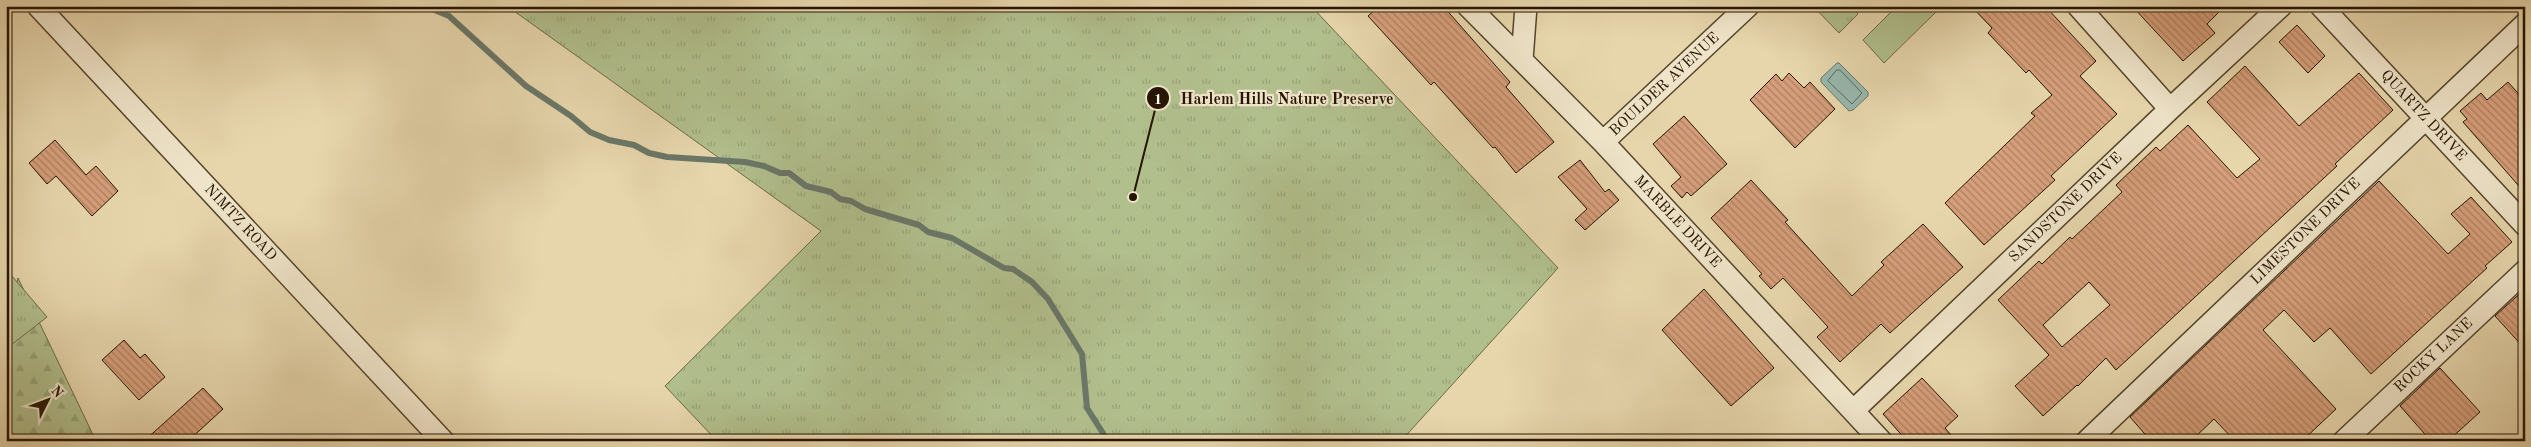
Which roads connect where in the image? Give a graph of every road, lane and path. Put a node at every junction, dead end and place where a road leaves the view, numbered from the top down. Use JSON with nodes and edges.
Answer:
{"nodes":[{"id":1,"x":38,"y":6,"type":"edge"},
{"id":2,"x":1468,"y":6,"type":"edge"},
{"id":3,"x":1526,"y":6,"type":"edge"},
{"id":4,"x":1748,"y":6,"type":"edge"},
{"id":5,"x":2078,"y":6,"type":"edge"},
{"id":6,"x":2282,"y":6,"type":"edge"},
{"id":7,"x":2320,"y":6,"type":"edge"},
{"id":8,"x":2525,"y":24,"type":"edge"},
{"id":9,"x":1522,"y":60,"type":"junction"},
{"id":10,"x":2170,"y":109,"type":"junction"},
{"id":11,"x":2425,"y":118,"type":"junction"},
{"id":12,"x":1603,"y":142,"type":"junction"},
{"id":13,"x":2525,"y":225,"type":"edge"},
{"id":14,"x":2525,"y":271,"type":"edge"},
{"id":15,"x":1853,"y":411,"type":"junction"},
{"id":16,"x":443,"y":441,"type":"edge"},
{"id":17,"x":1881,"y":441,"type":"edge"},
{"id":18,"x":2087,"y":441,"type":"edge"},
{"id":19,"x":2344,"y":441,"type":"edge"}],
"edges":[{"from":1,"to":16,"type":"street","name":"NIMTZ ROAD"},
{"from":2,"to":9,"type":"street","name":"MARBLE DRIVE"},
{"from":3,"to":9,"type":"street"},
{"from":4,"to":12,"type":"street","name":"BOULDER AVENUE"},
{"from":5,"to":10,"type":"street"},
{"from":6,"to":10,"type":"street","name":"SANDSTONE DRIVE"},
{"from":7,"to":11,"type":"street","name":"QUARTZ DRIVE"},
{"from":8,"to":11,"type":"street","name":"LIMESTONE DRIVE"},
{"from":9,"to":12,"type":"street","name":"MARBLE DRIVE"},
{"from":10,"to":15,"type":"street","name":"SANDSTONE DRIVE"},
{"from":11,"to":13,"type":"street","name":"QUARTZ DRIVE"},
{"from":11,"to":18,"type":"street","name":"LIMESTONE DRIVE"},
{"from":12,"to":15,"type":"street","name":"MARBLE DRIVE"},
{"from":14,"to":19,"type":"street","name":"ROCKY LANE"},
{"from":15,"to":17,"type":"street","name":"MARBLE DRIVE"}]}
